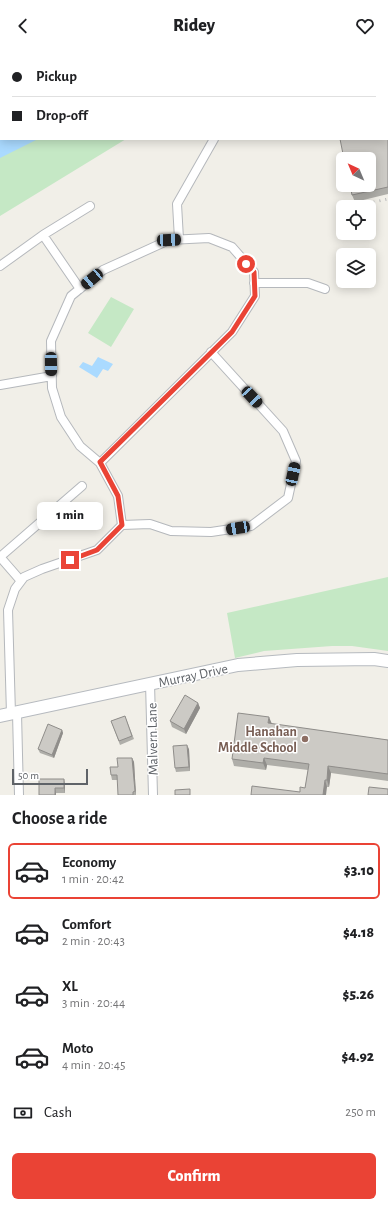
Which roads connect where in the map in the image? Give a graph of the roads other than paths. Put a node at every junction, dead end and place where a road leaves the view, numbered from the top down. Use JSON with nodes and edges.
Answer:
{"nodes":[{"id":1,"x":213,"y":140,"type":"edge"},
{"id":2,"x":90,"y":206,"type":"dead end"},
{"id":3,"x":43,"y":236,"type":"junction"},
{"id":4,"x":179,"y":239,"type":"junction"},
{"id":5,"x":0,"y":266,"type":"edge"},
{"id":6,"x":254,"y":282,"type":"junction"},
{"id":7,"x":325,"y":288,"type":"dead end"},
{"id":8,"x":80,"y":289,"type":"junction"},
{"id":9,"x":211,"y":352,"type":"junction"},
{"id":10,"x":52,"y":376,"type":"junction"},
{"id":11,"x":0,"y":384,"type":"edge"},
{"id":12,"x":100,"y":462,"type":"junction"},
{"id":13,"x":82,"y":486,"type":"dead end"},
{"id":14,"x":122,"y":525,"type":"junction"},
{"id":15,"x":21,"y":581,"type":"junction"},
{"id":16,"x":388,"y":661,"type":"edge"},
{"id":17,"x":150,"y":684,"type":"junction"},
{"id":18,"x":9,"y":714,"type":"edge"},
{"id":19,"x":19,"y":795,"type":"edge"},
{"id":20,"x":153,"y":795,"type":"edge"}],
"edges":[{"from":1,"to":4,"type":"street"},
{"from":2,"to":3,"type":"street"},
{"from":3,"to":5,"type":"street"},
{"from":3,"to":8,"type":"street"},
{"from":4,"to":6,"type":"street"},
{"from":4,"to":8,"type":"street"},
{"from":6,"to":7,"type":"street"},
{"from":6,"to":9,"type":"street"},
{"from":8,"to":10,"type":"street"},
{"from":9,"to":12,"type":"street"},
{"from":9,"to":14,"type":"street"},
{"from":10,"to":11,"type":"street"},
{"from":10,"to":12,"type":"street"},
{"from":12,"to":14,"type":"street"},
{"from":13,"to":15,"type":"street"},
{"from":14,"to":15,"type":"street"},
{"from":15,"to":18,"type":"street"},
{"from":16,"to":17,"type":"street","name":"Murray Drive"},
{"from":17,"to":18,"type":"street","name":"Murray Drive"},
{"from":17,"to":20,"type":"street","name":"Malvern Lane"},
{"from":18,"to":19,"type":"street"}]}
